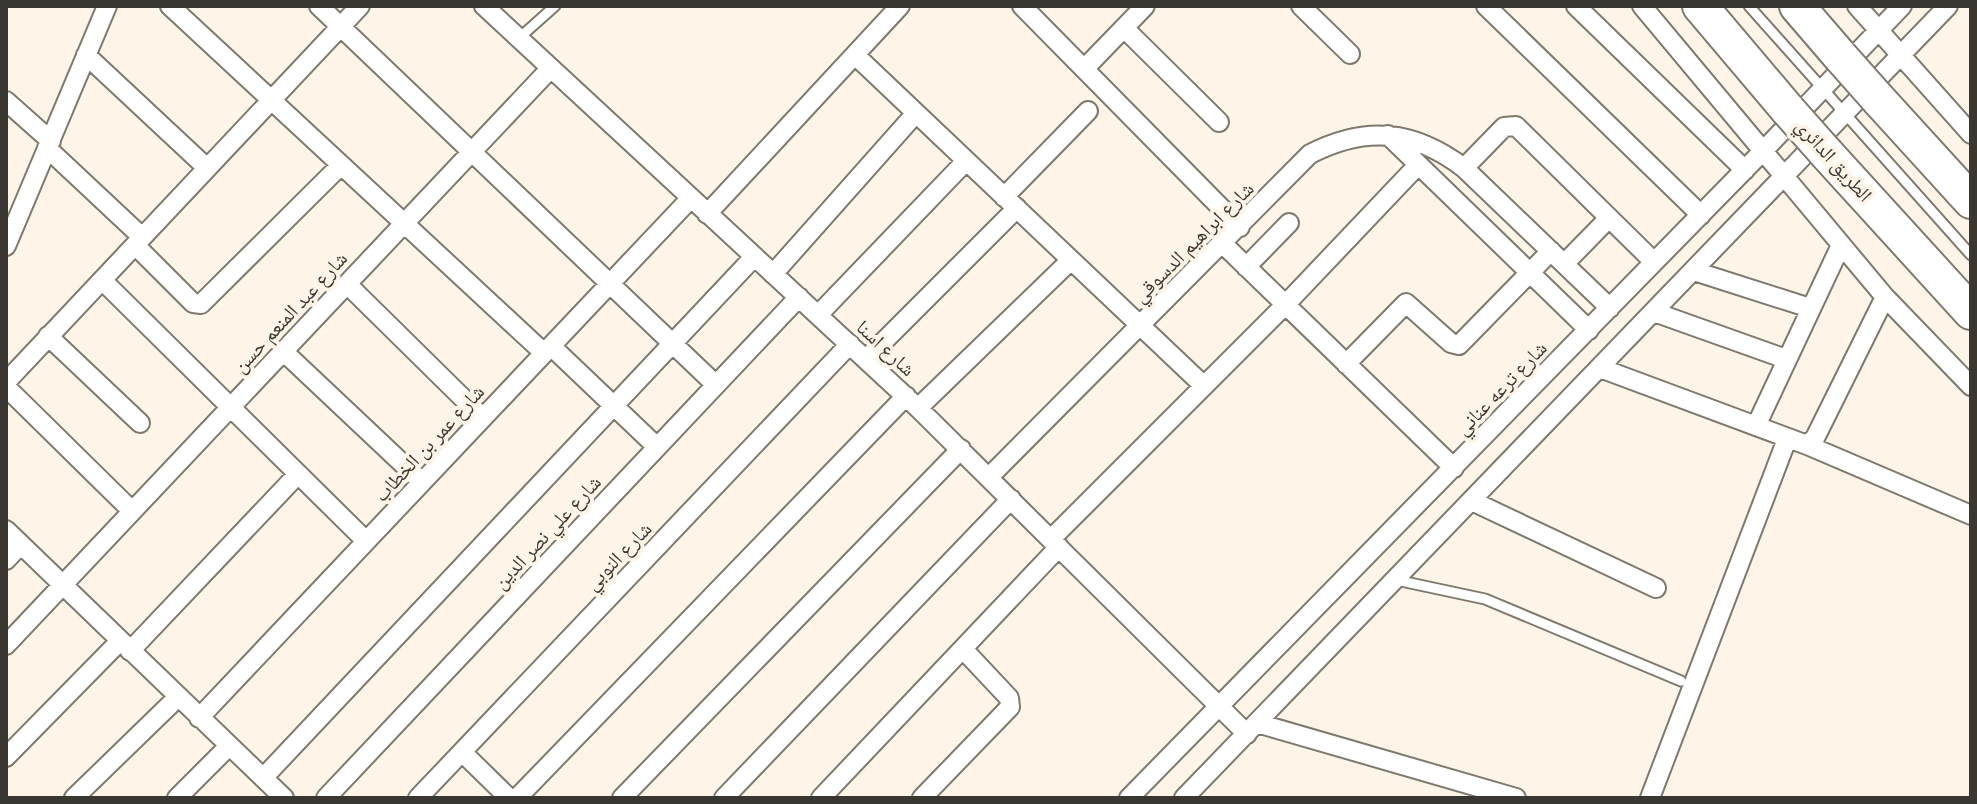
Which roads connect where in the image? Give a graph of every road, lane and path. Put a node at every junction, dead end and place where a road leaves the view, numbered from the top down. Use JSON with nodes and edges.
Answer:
{"nodes":[{"id":1,"x":107,"y":6,"type":"edge"},
{"id":2,"x":170,"y":6,"type":"edge"},
{"id":3,"x":319,"y":6,"type":"edge"},
{"id":4,"x":360,"y":6,"type":"edge"},
{"id":5,"x":484,"y":6,"type":"edge"},
{"id":6,"x":555,"y":6,"type":"edge"},
{"id":7,"x":900,"y":6,"type":"edge"},
{"id":8,"x":1022,"y":6,"type":"edge"},
{"id":9,"x":1145,"y":6,"type":"edge"},
{"id":10,"x":1301,"y":6,"type":"edge"},
{"id":11,"x":1486,"y":6,"type":"edge"},
{"id":12,"x":1576,"y":6,"type":"edge"},
{"id":13,"x":1642,"y":6,"type":"edge"},
{"id":14,"x":1700,"y":6,"type":"edge"},
{"id":15,"x":1749,"y":6,"type":"edge"},
{"id":16,"x":1797,"y":6,"type":"edge"},
{"id":17,"x":1857,"y":6,"type":"edge"},
{"id":18,"x":1902,"y":6,"type":"edge"},
{"id":19,"x":1948,"y":6,"type":"edge"},
{"id":20,"x":341,"y":26,"type":"junction"},
{"id":21,"x":1124,"y":28,"type":"junction"},
{"id":22,"x":1879,"y":31,"type":"junction"},
{"id":23,"x":518,"y":39,"type":"junction"},
{"id":24,"x":1350,"y":54,"type":"dead end"},
{"id":25,"x":86,"y":55,"type":"junction"},
{"id":26,"x":855,"y":55,"type":"junction"},
{"id":27,"x":1901,"y":56,"type":"junction"},
{"id":28,"x":1085,"y":68,"type":"junction"},
{"id":29,"x":550,"y":69,"type":"junction"},
{"id":30,"x":271,"y":100,"type":"junction"},
{"id":31,"x":6,"y":101,"type":"edge"},
{"id":32,"x":1088,"y":111,"type":"dead end"},
{"id":33,"x":916,"y":113,"type":"junction"},
{"id":34,"x":1219,"y":122,"type":"dead end"},
{"id":35,"x":1971,"y":134,"type":"edge"},
{"id":36,"x":1388,"y":135,"type":"junction"},
{"id":37,"x":49,"y":145,"type":"junction"},
{"id":38,"x":1763,"y":151,"type":"junction"},
{"id":39,"x":471,"y":152,"type":"junction"},
{"id":40,"x":966,"y":161,"type":"junction"},
{"id":41,"x":341,"y":165,"type":"junction"},
{"id":42,"x":1418,"y":165,"type":"junction"},
{"id":43,"x":207,"y":168,"type":"junction"},
{"id":44,"x":1464,"y":168,"type":"junction"},
{"id":45,"x":1745,"y":170,"type":"junction"},
{"id":46,"x":1784,"y":178,"type":"junction"},
{"id":47,"x":690,"y":199,"type":"junction"},
{"id":48,"x":1971,"y":201,"type":"edge"},
{"id":49,"x":1010,"y":202,"type":"junction"},
{"id":50,"x":707,"y":214,"type":"junction"},
{"id":51,"x":1512,"y":214,"type":"junction"},
{"id":52,"x":1701,"y":215,"type":"junction"},
{"id":53,"x":1609,"y":218,"type":"junction"},
{"id":54,"x":404,"y":223,"type":"junction"},
{"id":55,"x":1289,"y":223,"type":"dead end"},
{"id":56,"x":1240,"y":227,"type":"junction"},
{"id":57,"x":1491,"y":235,"type":"junction"},
{"id":58,"x":139,"y":241,"type":"junction"},
{"id":59,"x":1223,"y":244,"type":"junction"},
{"id":60,"x":1841,"y":245,"type":"junction"},
{"id":61,"x":6,"y":246,"type":"edge"},
{"id":62,"x":1971,"y":255,"type":"edge"},
{"id":63,"x":754,"y":257,"type":"junction"},
{"id":64,"x":1558,"y":257,"type":"junction"},
{"id":65,"x":1071,"y":260,"type":"junction"},
{"id":66,"x":1654,"y":262,"type":"junction"},
{"id":67,"x":1246,"y":267,"type":"junction"},
{"id":68,"x":1694,"y":271,"type":"junction"},
{"id":69,"x":1530,"y":273,"type":"junction"},
{"id":70,"x":773,"y":274,"type":"junction"},
{"id":71,"x":102,"y":280,"type":"junction"},
{"id":72,"x":347,"y":284,"type":"junction"},
{"id":73,"x":610,"y":284,"type":"junction"},
{"id":74,"x":799,"y":297,"type":"junction"},
{"id":75,"x":1885,"y":297,"type":"junction"},
{"id":76,"x":1285,"y":305,"type":"junction"},
{"id":77,"x":1610,"y":308,"type":"junction"},
{"id":78,"x":1810,"y":308,"type":"junction"},
{"id":79,"x":1654,"y":312,"type":"junction"},
{"id":80,"x":1971,"y":312,"type":"edge"},
{"id":81,"x":818,"y":315,"type":"junction"},
{"id":82,"x":1141,"y":326,"type":"junction"},
{"id":83,"x":1589,"y":330,"type":"junction"},
{"id":84,"x":48,"y":336,"type":"junction"},
{"id":85,"x":672,"y":344,"type":"junction"},
{"id":86,"x":850,"y":344,"type":"junction"},
{"id":87,"x":548,"y":350,"type":"junction"},
{"id":88,"x":283,"y":351,"type":"junction"},
{"id":89,"x":866,"y":359,"type":"junction"},
{"id":90,"x":1786,"y":359,"type":"junction"},
{"id":91,"x":1346,"y":364,"type":"junction"},
{"id":92,"x":1600,"y":368,"type":"junction"},
{"id":93,"x":6,"y":384,"type":"edge"},
{"id":94,"x":716,"y":385,"type":"junction"},
{"id":95,"x":1203,"y":385,"type":"junction"},
{"id":96,"x":1971,"y":386,"type":"edge"},
{"id":97,"x":912,"y":402,"type":"junction"},
{"id":98,"x":614,"y":406,"type":"junction"},
{"id":99,"x":230,"y":408,"type":"junction"},
{"id":100,"x":483,"y":418,"type":"junction"},
{"id":101,"x":140,"y":423,"type":"dead end"},
{"id":102,"x":1756,"y":426,"type":"junction"},
{"id":103,"x":1787,"y":439,"type":"junction"},
{"id":104,"x":1807,"y":445,"type":"junction"},
{"id":105,"x":657,"y":447,"type":"junction"},
{"id":106,"x":961,"y":449,"type":"junction"},
{"id":107,"x":1454,"y":468,"type":"junction"},
{"id":108,"x":298,"y":474,"type":"junction"},
{"id":109,"x":989,"y":477,"type":"junction"},
{"id":110,"x":422,"y":482,"type":"junction"},
{"id":111,"x":1011,"y":499,"type":"junction"},
{"id":112,"x":1472,"y":501,"type":"junction"},
{"id":113,"x":132,"y":511,"type":"junction"},
{"id":114,"x":1971,"y":515,"type":"edge"},
{"id":115,"x":6,"y":530,"type":"edge"},
{"id":116,"x":366,"y":541,"type":"junction"},
{"id":117,"x":1055,"y":543,"type":"junction"},
{"id":118,"x":20,"y":545,"type":"junction"},
{"id":119,"x":6,"y":560,"type":"edge"},
{"id":120,"x":1396,"y":580,"type":"junction"},
{"id":121,"x":61,"y":586,"type":"junction"},
{"id":122,"x":1656,"y":588,"type":"dead end"},
{"id":123,"x":6,"y":645,"type":"edge"},
{"id":124,"x":125,"y":646,"type":"junction"},
{"id":125,"x":963,"y":649,"type":"junction"},
{"id":126,"x":1681,"y":681,"type":"dead end"},
{"id":127,"x":178,"y":697,"type":"junction"},
{"id":128,"x":1220,"y":707,"type":"junction"},
{"id":129,"x":199,"y":718,"type":"junction"},
{"id":130,"x":1252,"y":728,"type":"junction"},
{"id":131,"x":229,"y":746,"type":"junction"},
{"id":132,"x":462,"y":752,"type":"junction"},
{"id":133,"x":6,"y":757,"type":"edge"},
{"id":134,"x":263,"y":778,"type":"junction"},
{"id":135,"x":281,"y":797,"type":"edge"},
{"id":136,"x":74,"y":798,"type":"edge"},
{"id":137,"x":177,"y":798,"type":"edge"},
{"id":138,"x":326,"y":798,"type":"edge"},
{"id":139,"x":418,"y":798,"type":"edge"},
{"id":140,"x":509,"y":798,"type":"edge"},
{"id":141,"x":517,"y":798,"type":"edge"},
{"id":142,"x":622,"y":798,"type":"edge"},
{"id":143,"x":724,"y":798,"type":"edge"},
{"id":144,"x":821,"y":798,"type":"edge"},
{"id":145,"x":922,"y":798,"type":"edge"},
{"id":146,"x":1129,"y":798,"type":"edge"},
{"id":147,"x":1184,"y":798,"type":"edge"},
{"id":148,"x":1516,"y":798,"type":"edge"},
{"id":149,"x":1650,"y":798,"type":"edge"}],
"edges":[{"from":1,"to":25,"type":"street"},
{"from":2,"to":30,"type":"street"},
{"from":3,"to":20,"type":"street"},
{"from":4,"to":20,"type":"street"},
{"from":5,"to":23,"type":"street","name":"شارع اسنا"},
{"from":6,"to":23,"type":"lane"},
{"from":7,"to":26,"type":"street"},
{"from":8,"to":28,"type":"street"},
{"from":9,"to":21,"type":"street"},
{"from":10,"to":24,"type":"street"},
{"from":11,"to":52,"type":"street"},
{"from":12,"to":45,"type":"street"},
{"from":13,"to":38,"type":"street"},
{"from":14,"to":80,"type":"highway","name":"الطريق الدائري","bridge":true},
{"from":15,"to":62,"type":"lane"},
{"from":16,"to":48,"type":"highway","bridge":true},
{"from":17,"to":22,"type":"street"},
{"from":18,"to":22,"type":"street","name":"شارع ترعه عناني"},
{"from":19,"to":27,"type":"street"},
{"from":20,"to":30,"type":"street"},
{"from":20,"to":39,"type":"street"},
{"from":21,"to":28,"type":"street"},
{"from":21,"to":34,"type":"street"},
{"from":22,"to":27,"type":"street"},
{"from":22,"to":38,"type":"street","name":"شارع ترعه عناني"},
{"from":23,"to":29,"type":"street","name":"شارع اسنا"},
{"from":25,"to":37,"type":"street"},
{"from":25,"to":43,"type":"street"},
{"from":26,"to":33,"type":"street"},
{"from":26,"to":50,"type":"street"},
{"from":27,"to":35,"type":"street"},
{"from":27,"to":46,"type":"street"},
{"from":28,"to":56,"type":"street"},
{"from":29,"to":39,"type":"street","name":"شارع عبد المنعم حسن"},
{"from":29,"to":47,"type":"street","name":"شارع اسنا"},
{"from":30,"to":41,"type":"street"},
{"from":30,"to":43,"type":"street"},
{"from":31,"to":37,"type":"street"},
{"from":32,"to":49,"type":"street"},
{"from":33,"to":40,"type":"street"},
{"from":33,"to":70,"type":"street"},
{"from":36,"to":42,"type":"street"},
{"from":36,"to":44,"type":"street","name":"شارع ابراهيم الدسوقي"},
{"from":36,"to":56,"type":"street","name":"شارع ابراهيم الدسوقي"},
{"from":37,"to":58,"type":"street"},
{"from":37,"to":61,"type":"street"},
{"from":38,"to":45,"type":"street","name":"شارع ترعه عناني"},
{"from":38,"to":46,"type":"street"},
{"from":39,"to":54,"type":"street","name":"شارع عبد المنعم حسن"},
{"from":39,"to":73,"type":"street"},
{"from":40,"to":49,"type":"street"},
{"from":40,"to":81,"type":"street"},
{"from":41,"to":54,"type":"street"},
{"from":41,"to":58,"type":"street"},
{"from":42,"to":57,"type":"street"},
{"from":42,"to":76,"type":"street"},
{"from":43,"to":58,"type":"street"},
{"from":44,"to":51,"type":"street","name":"شارع ابراهيم الدسوقي"},
{"from":44,"to":53,"type":"street"},
{"from":45,"to":52,"type":"street","name":"شارع ترعه عناني"},
{"from":46,"to":60,"type":"street"},
{"from":46,"to":68,"type":"street"},
{"from":47,"to":50,"type":"street","name":"شارع اسنا"},
{"from":47,"to":73,"type":"street","name":"شارع عمر بن الخطاب"},
{"from":49,"to":65,"type":"street"},
{"from":49,"to":89,"type":"street"},
{"from":50,"to":63,"type":"street","name":"شارع اسنا"},
{"from":51,"to":57,"type":"street"},
{"from":51,"to":64,"type":"street","name":"شارع ابراهيم الدسوقي"},
{"from":52,"to":66,"type":"street","name":"شارع ترعه عناني"},
{"from":53,"to":64,"type":"street"},
{"from":53,"to":66,"type":"street"},
{"from":54,"to":72,"type":"street","name":"شارع عبد المنعم حسن"},
{"from":54,"to":87,"type":"street"},
{"from":55,"to":67,"type":"street"},
{"from":56,"to":59,"type":"street","name":"شارع ابراهيم الدسوقي"},
{"from":57,"to":69,"type":"street"},
{"from":58,"to":71,"type":"street"},
{"from":59,"to":67,"type":"street"},
{"from":59,"to":82,"type":"street","name":"شارع ابراهيم الدسوقي"},
{"from":60,"to":75,"type":"street"},
{"from":60,"to":78,"type":"street"},
{"from":63,"to":70,"type":"street","name":"شارع اسنا"},
{"from":63,"to":85,"type":"street"},
{"from":64,"to":69,"type":"street"},
{"from":64,"to":77,"type":"street","name":"شارع ابراهيم الدسوقي"},
{"from":65,"to":82,"type":"street"},
{"from":65,"to":97,"type":"street"},
{"from":66,"to":77,"type":"street","name":"شارع ترعه عناني"},
{"from":67,"to":76,"type":"street"},
{"from":68,"to":78,"type":"street"},
{"from":68,"to":79,"type":"street"},
{"from":69,"to":83,"type":"street"},
{"from":69,"to":91,"type":"street"},
{"from":70,"to":74,"type":"street","name":"شارع اسنا"},
{"from":71,"to":84,"type":"street"},
{"from":71,"to":99,"type":"street"},
{"from":72,"to":88,"type":"street","name":"شارع عبد المنعم حسن"},
{"from":72,"to":100,"type":"street"},
{"from":73,"to":85,"type":"street"},
{"from":73,"to":87,"type":"street","name":"شارع عمر بن الخطاب"},
{"from":74,"to":81,"type":"street","name":"شارع اسنا"},
{"from":74,"to":94,"type":"street","name":"شارع علي نصر الدين"},
{"from":75,"to":96,"type":"street"},
{"from":75,"to":104,"type":"street"},
{"from":76,"to":91,"type":"street"},
{"from":76,"to":95,"type":"street"},
{"from":77,"to":83,"type":"street","name":"شارع ترعه عناني"},
{"from":78,"to":90,"type":"street"},
{"from":79,"to":90,"type":"street"},
{"from":79,"to":92,"type":"street"},
{"from":81,"to":86,"type":"street","name":"شارع اسنا"},
{"from":82,"to":95,"type":"street"},
{"from":82,"to":109,"type":"street","name":"شارع ابراهيم الدسوقي"},
{"from":83,"to":107,"type":"street","name":"شارع ترعه عناني"},
{"from":84,"to":93,"type":"street"},
{"from":84,"to":101,"type":"street"},
{"from":85,"to":94,"type":"street"},
{"from":85,"to":98,"type":"street"},
{"from":86,"to":89,"type":"street","name":"شارع اسنا"},
{"from":86,"to":132,"type":"street","name":"شارع النوبي"},
{"from":87,"to":98,"type":"street"},
{"from":87,"to":100,"type":"street","name":"شارع عمر بن الخطاب"},
{"from":88,"to":99,"type":"street","name":"شارع عبد المنعم حسن"},
{"from":88,"to":110,"type":"street"},
{"from":89,"to":97,"type":"street","name":"شارع اسنا"},
{"from":90,"to":102,"type":"street"},
{"from":91,"to":107,"type":"street"},
{"from":92,"to":102,"type":"street"},
{"from":92,"to":112,"type":"street"},
{"from":93,"to":113,"type":"street"},
{"from":94,"to":105,"type":"street","name":"شارع علي نصر الدين"},
{"from":95,"to":117,"type":"street"},
{"from":97,"to":106,"type":"street","name":"شارع اسنا"},
{"from":97,"to":141,"type":"street"},
{"from":98,"to":105,"type":"street"},
{"from":98,"to":134,"type":"street"},
{"from":99,"to":108,"type":"street"},
{"from":99,"to":113,"type":"street","name":"شارع عبد المنعم حسن"},
{"from":100,"to":110,"type":"street","name":"شارع عمر بن الخطاب"},
{"from":102,"to":103,"type":"street"},
{"from":103,"to":104,"type":"street"},
{"from":103,"to":149,"type":"street"},
{"from":104,"to":114,"type":"street"},
{"from":105,"to":138,"type":"street","name":"شارع علي نصر الدين"},
{"from":106,"to":109,"type":"street","name":"شارع اسنا"},
{"from":106,"to":142,"type":"street"},
{"from":107,"to":128,"type":"street","name":"شارع ترعه عناني"},
{"from":108,"to":116,"type":"street"},
{"from":108,"to":124,"type":"street"},
{"from":109,"to":111,"type":"street","name":"شارع اسنا"},
{"from":110,"to":116,"type":"street","name":"شارع عمر بن الخطاب"},
{"from":111,"to":117,"type":"street","name":"شارع اسنا"},
{"from":111,"to":143,"type":"street"},
{"from":112,"to":120,"type":"street"},
{"from":112,"to":122,"type":"street"},
{"from":113,"to":121,"type":"street","name":"شارع عبد المنعم حسن"},
{"from":115,"to":118,"type":"street"},
{"from":116,"to":129,"type":"street","name":"شارع عمر بن الخطاب"},
{"from":117,"to":125,"type":"street"},
{"from":117,"to":128,"type":"street","name":"شارع اسنا"},
{"from":118,"to":119,"type":"street"},
{"from":118,"to":121,"type":"street"},
{"from":120,"to":126,"type":"lane"},
{"from":120,"to":130,"type":"street"},
{"from":121,"to":123,"type":"street","name":"شارع عبد المنعم حسن"},
{"from":121,"to":124,"type":"street"},
{"from":124,"to":127,"type":"street"},
{"from":124,"to":133,"type":"street"},
{"from":125,"to":144,"type":"street"},
{"from":125,"to":145,"type":"street"},
{"from":127,"to":129,"type":"street"},
{"from":127,"to":136,"type":"street"},
{"from":128,"to":130,"type":"street","name":"شارع اسنا"},
{"from":128,"to":146,"type":"street","name":"شارع ترعه عناني"},
{"from":129,"to":131,"type":"street"},
{"from":130,"to":147,"type":"street"},
{"from":130,"to":148,"type":"street"},
{"from":131,"to":134,"type":"street"},
{"from":131,"to":137,"type":"street"},
{"from":132,"to":139,"type":"street","name":"شارع النوبي"},
{"from":132,"to":140,"type":"street"},
{"from":134,"to":135,"type":"street"}]}
